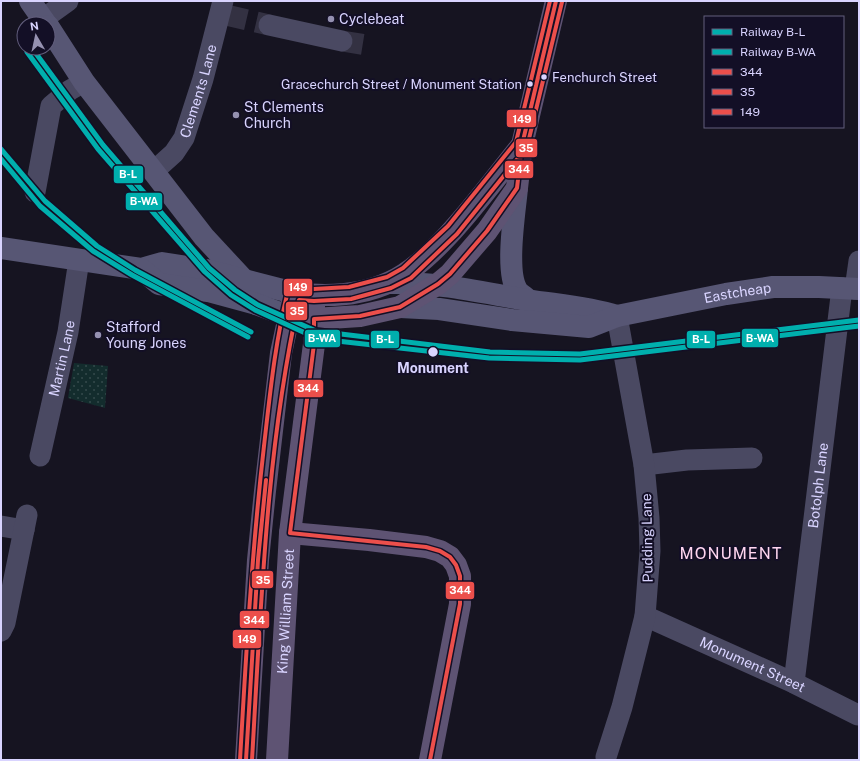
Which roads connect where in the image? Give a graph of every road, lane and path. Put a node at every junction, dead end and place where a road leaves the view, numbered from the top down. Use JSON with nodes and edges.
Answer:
{"nodes":[{"id":1,"x":30,"y":1,"type":"edge"},
{"id":2,"x":68,"y":1,"type":"edge"},
{"id":3,"x":556,"y":1,"type":"edge"},
{"id":4,"x":223,"y":10,"type":"edge"},
{"id":5,"x":41,"y":16,"type":"edge"},
{"id":6,"x":53,"y":16,"type":"edge"},
{"id":7,"x":270,"y":25,"type":"tunnel mouth"},
{"id":8,"x":56,"y":39,"type":"edge"},
{"id":9,"x":342,"y":41,"type":"tunnel mouth"},
{"id":10,"x":84,"y":82,"type":"junction"},
{"id":11,"x":522,"y":145,"type":"junction"},
{"id":12,"x":154,"y":171,"type":"junction"},
{"id":13,"x":517,"y":188,"type":"junction"},
{"id":14,"x":35,"y":192,"type":"dead end"},
{"id":15,"x":1,"y":248,"type":"edge"},
{"id":16,"x":79,"y":260,"type":"junction"},
{"id":17,"x":859,"y":261,"type":"edge"},
{"id":18,"x":141,"y":269,"type":"junction"},
{"id":19,"x":243,"y":279,"type":"junction"},
{"id":20,"x":389,"y":283,"type":"junction"},
{"id":21,"x":438,"y":284,"type":"junction"},
{"id":22,"x":852,"y":289,"type":"edge"},
{"id":23,"x":304,"y":294,"type":"junction"},
{"id":24,"x":528,"y":300,"type":"junction"},
{"id":25,"x":256,"y":304,"type":"junction"},
{"id":26,"x":400,"y":307,"type":"junction"},
{"id":27,"x":288,"y":316,"type":"junction"},
{"id":28,"x":617,"y":316,"type":"junction"},
{"id":29,"x":314,"y":319,"type":"junction"},
{"id":30,"x":40,"y":456,"type":"dead end"},
{"id":31,"x":752,"y":458,"type":"dead end"},
{"id":32,"x":644,"y":465,"type":"junction"},
{"id":33,"x":1,"y":526,"type":"edge"},
{"id":34,"x":290,"y":533,"type":"junction"},
{"id":35,"x":645,"y":616,"type":"junction"},
{"id":36,"x":3,"y":627,"type":"edge"},
{"id":37,"x":794,"y":682,"type":"junction"},
{"id":38,"x":858,"y":715,"type":"edge"},
{"id":39,"x":606,"y":757,"type":"dead end"},
{"id":40,"x":246,"y":760,"type":"edge"},
{"id":41,"x":277,"y":760,"type":"edge"},
{"id":42,"x":430,"y":760,"type":"edge"}],
"edges":[{"from":1,"to":5,"type":"street"},
{"from":2,"to":6,"type":"street"},
{"from":3,"to":11,"type":"main road"},
{"from":4,"to":12,"type":"street","name":"Clements Lane"},
{"from":7,"to":9,"type":"street"},
{"from":8,"to":10,"type":"street"},
{"from":10,"to":12,"type":"street"},
{"from":10,"to":14,"type":"street"},
{"from":11,"to":13,"type":"main road"},
{"from":11,"to":20,"type":"main road"},
{"from":12,"to":19,"type":"street"},
{"from":13,"to":21,"type":"main road"},
{"from":13,"to":24,"type":"street"},
{"from":15,"to":16,"type":"street"},
{"from":16,"to":18,"type":"street"},
{"from":16,"to":30,"type":"street","name":"Martin Lane"},
{"from":17,"to":22,"type":"street","name":"Botolph Lane"},
{"from":18,"to":19,"type":"street"},
{"from":18,"to":25,"type":"street"},
{"from":19,"to":23,"type":"street"},
{"from":19,"to":25,"type":"street"},
{"from":20,"to":21,"type":"street","name":"Eastcheap"},
{"from":20,"to":23,"type":"main road"},
{"from":21,"to":24,"type":"street","name":"Eastcheap"},
{"from":21,"to":26,"type":"main road"},
{"from":22,"to":28,"type":"street","name":"Eastcheap"},
{"from":22,"to":37,"type":"street","name":"Botolph Lane"},
{"from":23,"to":27,"type":"main road"},
{"from":23,"to":29,"type":"main road","name":"King William Street"},
{"from":24,"to":28,"type":"street","name":"Eastcheap"},
{"from":25,"to":27,"type":"street"},
{"from":26,"to":28,"type":"street","name":"Eastcheap"},
{"from":26,"to":29,"type":"main road"},
{"from":27,"to":29,"type":"street"},
{"from":27,"to":40,"type":"main road"},
{"from":28,"to":32,"type":"street","name":"Pudding Lane"},
{"from":29,"to":34,"type":"main road","name":"King William Street"},
{"from":31,"to":32,"type":"street"},
{"from":32,"to":35,"type":"street","name":"Pudding Lane"},
{"from":33,"to":36,"type":"street"},
{"from":34,"to":41,"type":"main road","name":"King William Street"},
{"from":34,"to":42,"type":"main road"},
{"from":35,"to":37,"type":"street","name":"Monument Street"},
{"from":35,"to":39,"type":"street","name":"Pudding Lane"},
{"from":37,"to":38,"type":"street","name":"Monument Street"}]}
